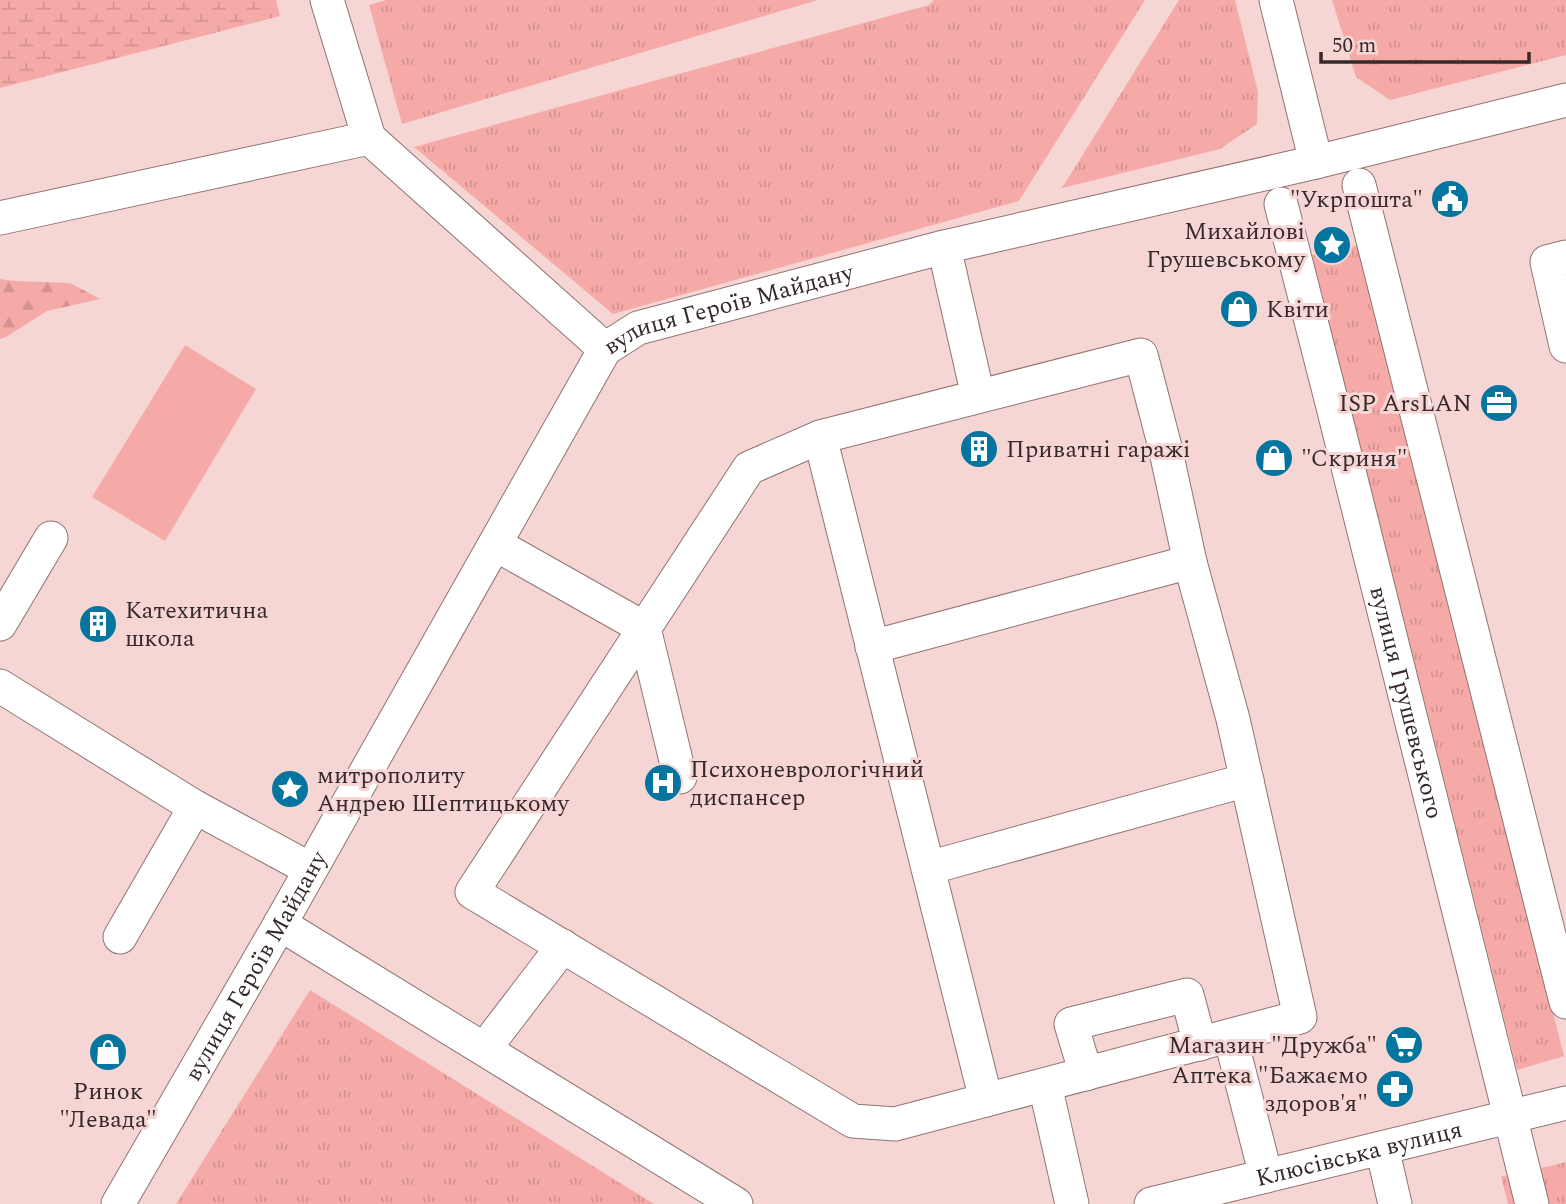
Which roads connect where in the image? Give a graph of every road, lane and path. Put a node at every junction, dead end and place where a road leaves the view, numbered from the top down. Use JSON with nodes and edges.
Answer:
{"nodes":[{"id":1,"x":327,"y":0,"type":"edge"},
{"id":2,"x":1276,"y":0,"type":"edge"},
{"id":3,"x":1566,"y":100,"type":"edge"},
{"id":4,"x":369,"y":138,"type":"junction"},
{"id":5,"x":1316,"y":162,"type":"junction"},
{"id":6,"x":1359,"y":185,"type":"dead end"},
{"id":7,"x":1281,"y":204,"type":"dead end"},
{"id":8,"x":0,"y":218,"type":"edge"},
{"id":9,"x":944,"y":247,"type":"junction"},
{"id":10,"x":1566,"y":257,"type":"edge"},
{"id":11,"x":1566,"y":346,"type":"edge"},
{"id":12,"x":605,"y":349,"type":"junction"},
{"id":13,"x":978,"y":396,"type":"junction"},
{"id":14,"x":820,"y":437,"type":"junction"},
{"id":15,"x":51,"y":538,"type":"dead end"},
{"id":16,"x":495,"y":544,"type":"junction"},
{"id":17,"x":1190,"y":562,"type":"junction"},
{"id":18,"x":0,"y":624,"type":"edge"},
{"id":19,"x":644,"y":628,"type":"junction"},
{"id":20,"x":872,"y":647,"type":"junction"},
{"id":21,"x":0,"y":686,"type":"edge"},
{"id":22,"x":680,"y":777,"type":"dead end"},
{"id":23,"x":1247,"y":780,"type":"junction"},
{"id":24,"x":195,"y":807,"type":"junction"},
{"id":25,"x":310,"y":869,"type":"junction"},
{"id":26,"x":928,"y":869,"type":"junction"},
{"id":27,"x":280,"y":924,"type":"junction"},
{"id":28,"x":120,"y":937,"type":"dead end"},
{"id":29,"x":563,"y":946,"type":"junction"},
{"id":30,"x":1566,"y":1002,"type":"edge"},
{"id":31,"x":1215,"y":1040,"type":"junction"},
{"id":32,"x":485,"y":1050,"type":"junction"},
{"id":33,"x":1086,"y":1074,"type":"junction"},
{"id":34,"x":1045,"y":1085,"type":"junction"},
{"id":35,"x":986,"y":1100,"type":"junction"},
{"id":36,"x":1566,"y":1103,"type":"edge"},
{"id":37,"x":1510,"y":1118,"type":"junction"},
{"id":38,"x":1382,"y":1148,"type":"junction"},
{"id":39,"x":1266,"y":1176,"type":"junction"},
{"id":40,"x":1157,"y":1203,"type":"edge"},
{"id":41,"x":118,"y":1204,"type":"edge"},
{"id":42,"x":736,"y":1204,"type":"edge"},
{"id":43,"x":1072,"y":1204,"type":"edge"},
{"id":44,"x":1395,"y":1204,"type":"edge"},
{"id":45,"x":1532,"y":1204,"type":"edge"}],
"edges":[{"from":1,"to":4,"type":"street"},
{"from":2,"to":5,"type":"street"},
{"from":3,"to":5,"type":"street","name":"вулиця Героїв Майдану"},
{"from":4,"to":8,"type":"street"},
{"from":4,"to":12,"type":"street"},
{"from":5,"to":9,"type":"street","name":"вулиця Героїв Майдану"},
{"from":6,"to":30,"type":"street"},
{"from":7,"to":37,"type":"street","name":"вулиця Грушевського"},
{"from":9,"to":12,"type":"street","name":"вулиця Героїв Майдану"},
{"from":9,"to":13,"type":"street"},
{"from":10,"to":11,"type":"street"},
{"from":12,"to":16,"type":"street","name":"вулиця Героїв Майдану"},
{"from":13,"to":14,"type":"street"},
{"from":13,"to":17,"type":"street"},
{"from":14,"to":19,"type":"street"},
{"from":14,"to":20,"type":"street"},
{"from":15,"to":18,"type":"street"},
{"from":16,"to":19,"type":"street"},
{"from":16,"to":25,"type":"street","name":"вулиця Героїв Майдану"},
{"from":17,"to":20,"type":"street"},
{"from":17,"to":23,"type":"street"},
{"from":19,"to":22,"type":"street"},
{"from":19,"to":29,"type":"street"},
{"from":20,"to":26,"type":"street"},
{"from":21,"to":24,"type":"street"},
{"from":23,"to":26,"type":"street"},
{"from":23,"to":31,"type":"street"},
{"from":24,"to":25,"type":"street"},
{"from":24,"to":28,"type":"street"},
{"from":25,"to":27,"type":"street","name":"вулиця Героїв Майдану"},
{"from":26,"to":35,"type":"street"},
{"from":27,"to":32,"type":"street"},
{"from":27,"to":41,"type":"street","name":"вулиця Героїв Майдану"},
{"from":29,"to":32,"type":"street"},
{"from":29,"to":35,"type":"street"},
{"from":31,"to":33,"type":"street"},
{"from":31,"to":33,"type":"street"},
{"from":31,"to":39,"type":"street"},
{"from":32,"to":42,"type":"street"},
{"from":33,"to":34,"type":"street"},
{"from":34,"to":35,"type":"street"},
{"from":34,"to":43,"type":"street"},
{"from":36,"to":37,"type":"street","name":"Клюсівська вулиця"},
{"from":37,"to":38,"type":"street","name":"Клюсівська вулиця"},
{"from":37,"to":45,"type":"street","name":"вулиця Грушевського"},
{"from":38,"to":39,"type":"street","name":"Клюсівська вулиця"},
{"from":38,"to":44,"type":"street"},
{"from":39,"to":40,"type":"street","name":"Клюсівська вулиця"}]}
